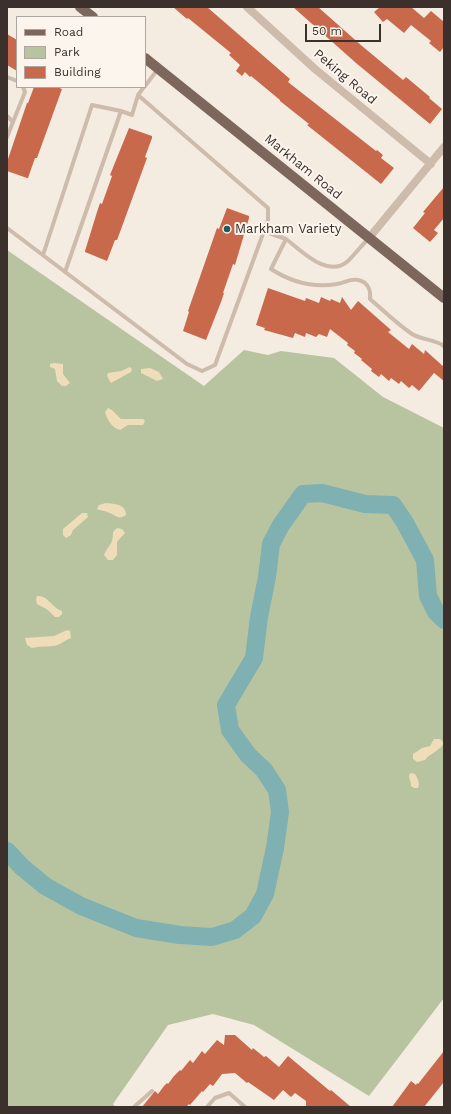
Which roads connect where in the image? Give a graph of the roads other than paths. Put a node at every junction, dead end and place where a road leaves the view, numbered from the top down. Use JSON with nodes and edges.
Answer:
{"nodes":[{"id":1,"x":80,"y":7,"type":"edge"},
{"id":2,"x":247,"y":7,"type":"edge"},
{"id":3,"x":92,"y":16,"type":"edge"},
{"id":4,"x":146,"y":59,"type":"edge"},
{"id":5,"x":158,"y":68,"type":"junction"},
{"id":6,"x":146,"y":85,"type":"edge"},
{"id":7,"x":23,"y":88,"type":"edge"},
{"id":8,"x":143,"y":88,"type":"edge"},
{"id":9,"x":138,"y":95,"type":"junction"},
{"id":10,"x":121,"y":111,"type":"junction"},
{"id":11,"x":7,"y":116,"type":"edge"},
{"id":12,"x":13,"y":122,"type":"junction"},
{"id":13,"x":7,"y":137,"type":"edge"},
{"id":14,"x":444,"y":147,"type":"edge"},
{"id":15,"x":430,"y":164,"type":"junction"},
{"id":16,"x":7,"y":228,"type":"edge"},
{"id":17,"x":263,"y":231,"type":"junction"},
{"id":18,"x":370,"y":238,"type":"junction"},
{"id":19,"x":286,"y":239,"type":"junction"},
{"id":20,"x":43,"y":255,"type":"junction"},
{"id":21,"x":66,"y":272,"type":"junction"},
{"id":22,"x":444,"y":298,"type":"edge"},
{"id":23,"x":444,"y":346,"type":"edge"},
{"id":24,"x":152,"y":1092,"type":"dead end"},
{"id":25,"x":134,"y":1107,"type":"edge"},
{"id":26,"x":207,"y":1107,"type":"edge"},
{"id":27,"x":245,"y":1107,"type":"edge"}],
"edges":[{"from":1,"to":3,"type":"main road"},
{"from":2,"to":15,"type":"street","name":"Peking Road"},
{"from":4,"to":5,"type":"main road","name":"Markham Road"},
{"from":5,"to":6,"type":"lane"},
{"from":5,"to":18,"type":"main road","name":"Markham Road"},
{"from":7,"to":12,"type":"lane"},
{"from":8,"to":9,"type":"lane"},
{"from":9,"to":10,"type":"lane"},
{"from":9,"to":17,"type":"lane"},
{"from":10,"to":20,"type":"lane"},
{"from":10,"to":21,"type":"lane"},
{"from":11,"to":12,"type":"lane"},
{"from":12,"to":13,"type":"lane"},
{"from":14,"to":15,"type":"street"},
{"from":15,"to":18,"type":"street"},
{"from":16,"to":20,"type":"lane"},
{"from":17,"to":19,"type":"lane"},
{"from":17,"to":21,"type":"lane"},
{"from":18,"to":19,"type":"lane"},
{"from":18,"to":22,"type":"main road","name":"Markham Road"},
{"from":19,"to":23,"type":"lane"},
{"from":20,"to":21,"type":"lane"},
{"from":24,"to":25,"type":"lane"},
{"from":26,"to":27,"type":"lane"}]}
